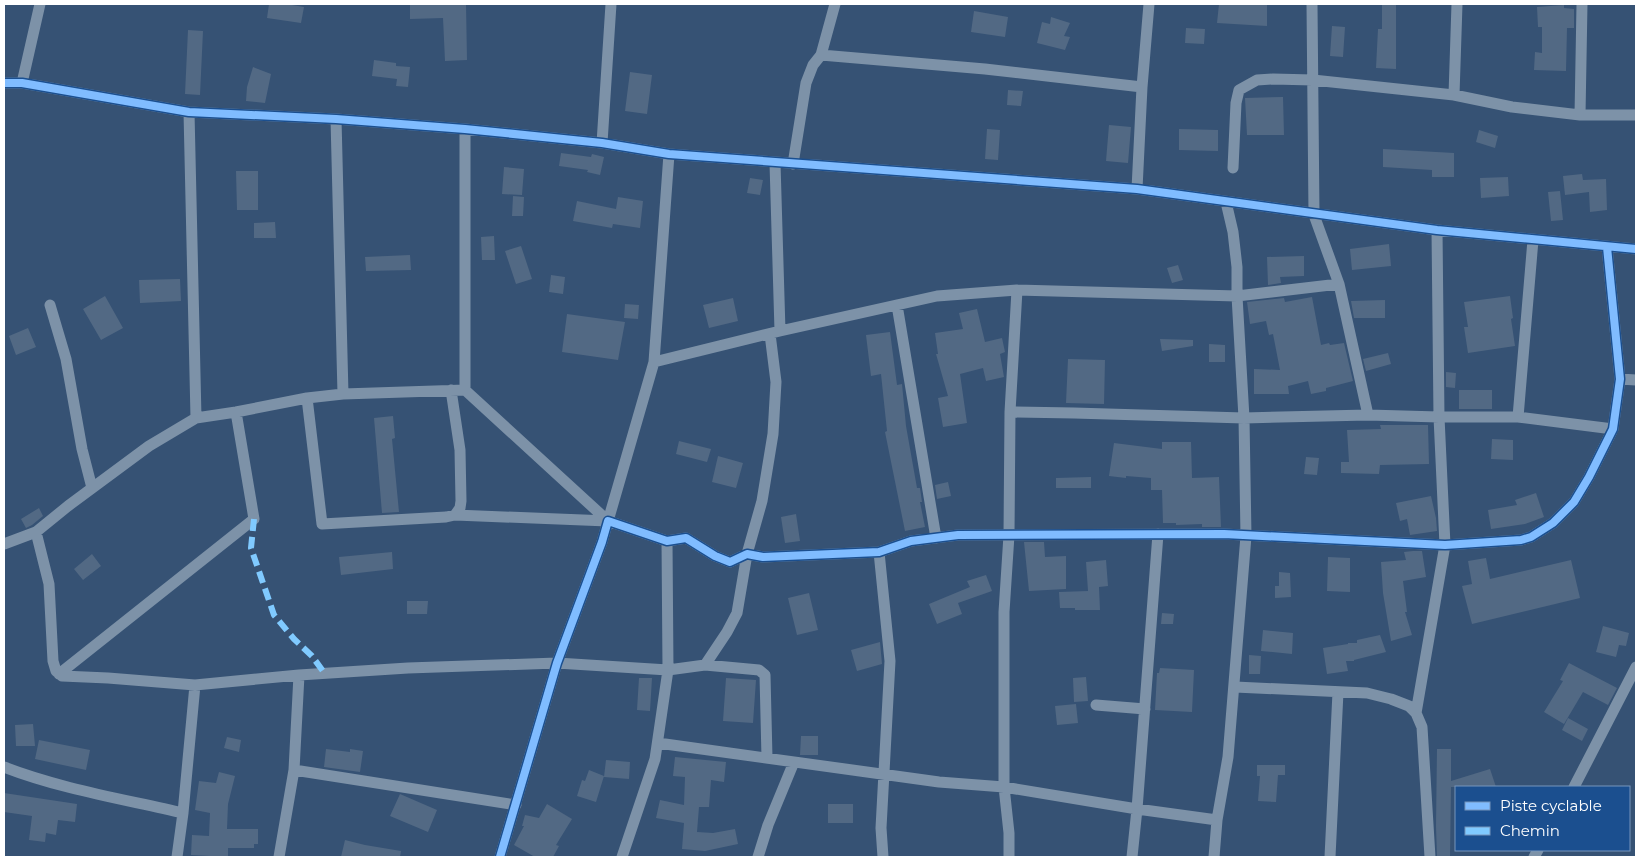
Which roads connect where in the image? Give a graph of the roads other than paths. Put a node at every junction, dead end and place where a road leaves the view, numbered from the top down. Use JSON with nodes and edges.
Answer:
{"nodes":[{"id":1,"x":40,"y":4,"type":"edge"},
{"id":2,"x":611,"y":4,"type":"edge"},
{"id":3,"x":835,"y":4,"type":"edge"},
{"id":4,"x":1149,"y":4,"type":"edge"},
{"id":5,"x":1312,"y":4,"type":"edge"},
{"id":6,"x":1457,"y":4,"type":"edge"},
{"id":7,"x":1582,"y":4,"type":"edge"},
{"id":8,"x":821,"y":54,"type":"junction"},
{"id":9,"x":1313,"y":80,"type":"junction"},
{"id":10,"x":4,"y":83,"type":"edge"},
{"id":11,"x":22,"y":84,"type":"junction"},
{"id":12,"x":1142,"y":87,"type":"junction"},
{"id":13,"x":1454,"y":95,"type":"junction"},
{"id":14,"x":189,"y":112,"type":"junction"},
{"id":15,"x":1580,"y":115,"type":"junction"},
{"id":16,"x":1636,"y":115,"type":"edge"},
{"id":17,"x":336,"y":118,"type":"junction"},
{"id":18,"x":464,"y":129,"type":"junction"},
{"id":19,"x":602,"y":143,"type":"junction"},
{"id":20,"x":669,"y":154,"type":"junction"},
{"id":21,"x":775,"y":163,"type":"junction"},
{"id":22,"x":792,"y":164,"type":"junction"},
{"id":23,"x":1233,"y":168,"type":"dead end"},
{"id":24,"x":1137,"y":189,"type":"junction"},
{"id":25,"x":1226,"y":202,"type":"junction"},
{"id":26,"x":1314,"y":214,"type":"junction"},
{"id":27,"x":1437,"y":230,"type":"junction"},
{"id":28,"x":1533,"y":240,"type":"junction"},
{"id":29,"x":1607,"y":247,"type":"junction"},
{"id":30,"x":1636,"y":249,"type":"edge"},
{"id":31,"x":1339,"y":284,"type":"junction"},
{"id":32,"x":1016,"y":290,"type":"junction"},
{"id":33,"x":1237,"y":296,"type":"junction"},
{"id":34,"x":50,"y":305,"type":"dead end"},
{"id":35,"x":897,"y":305,"type":"junction"},
{"id":36,"x":775,"y":333,"type":"junction"},
{"id":37,"x":654,"y":362,"type":"junction"},
{"id":38,"x":1620,"y":379,"type":"junction"},
{"id":39,"x":1636,"y":380,"type":"edge"},
{"id":40,"x":451,"y":390,"type":"junction"},
{"id":41,"x":465,"y":390,"type":"junction"},
{"id":42,"x":343,"y":394,"type":"junction"},
{"id":43,"x":307,"y":398,"type":"junction"},
{"id":44,"x":236,"y":412,"type":"junction"},
{"id":45,"x":1010,"y":412,"type":"junction"},
{"id":46,"x":1368,"y":414,"type":"junction"},
{"id":47,"x":1438,"y":417,"type":"junction"},
{"id":48,"x":1518,"y":417,"type":"junction"},
{"id":49,"x":196,"y":418,"type":"junction"},
{"id":50,"x":1244,"y":418,"type":"junction"},
{"id":51,"x":1613,"y":429,"type":"junction"},
{"id":52,"x":92,"y":488,"type":"junction"},
{"id":53,"x":455,"y":515,"type":"junction"},
{"id":54,"x":608,"y":521,"type":"junction"},
{"id":55,"x":36,"y":532,"type":"junction"},
{"id":56,"x":1158,"y":534,"type":"junction"},
{"id":57,"x":1009,"y":535,"type":"junction"},
{"id":58,"x":1246,"y":536,"type":"junction"},
{"id":59,"x":936,"y":538,"type":"junction"},
{"id":60,"x":667,"y":541,"type":"junction"},
{"id":61,"x":4,"y":544,"type":"edge"},
{"id":62,"x":1445,"y":545,"type":"junction"},
{"id":63,"x":879,"y":552,"type":"junction"},
{"id":64,"x":747,"y":554,"type":"junction"},
{"id":65,"x":557,"y":664,"type":"junction"},
{"id":66,"x":705,"y":664,"type":"junction"},
{"id":67,"x":1636,"y":667,"type":"edge"},
{"id":68,"x":668,"y":670,"type":"junction"},
{"id":69,"x":59,"y":674,"type":"junction"},
{"id":70,"x":299,"y":675,"type":"junction"},
{"id":71,"x":195,"y":685,"type":"junction"},
{"id":72,"x":1235,"y":687,"type":"junction"},
{"id":73,"x":1338,"y":692,"type":"junction"},
{"id":74,"x":1096,"y":705,"type":"dead end"},
{"id":75,"x":1145,"y":709,"type":"junction"},
{"id":76,"x":1416,"y":713,"type":"junction"},
{"id":77,"x":658,"y":743,"type":"junction"},
{"id":78,"x":766,"y":758,"type":"junction"},
{"id":79,"x":794,"y":762,"type":"junction"},
{"id":80,"x":4,"y":767,"type":"edge"},
{"id":81,"x":294,"y":770,"type":"junction"},
{"id":82,"x":885,"y":775,"type":"junction"},
{"id":83,"x":1575,"y":786,"type":"edge"},
{"id":84,"x":1004,"y":787,"type":"junction"},
{"id":85,"x":516,"y":805,"type":"junction"},
{"id":86,"x":1137,"y":809,"type":"junction"},
{"id":87,"x":183,"y":812,"type":"junction"},
{"id":88,"x":1217,"y":820,"type":"junction"},
{"id":89,"x":176,"y":857,"type":"edge"},
{"id":90,"x":279,"y":857,"type":"edge"},
{"id":91,"x":500,"y":857,"type":"edge"},
{"id":92,"x":622,"y":857,"type":"edge"},
{"id":93,"x":758,"y":857,"type":"edge"},
{"id":94,"x":883,"y":857,"type":"edge"},
{"id":95,"x":1009,"y":857,"type":"edge"},
{"id":96,"x":1132,"y":857,"type":"edge"},
{"id":97,"x":1214,"y":857,"type":"edge"},
{"id":98,"x":1330,"y":857,"type":"edge"},
{"id":99,"x":1430,"y":857,"type":"edge"}],
"edges":[{"from":1,"to":11,"type":"street"},
{"from":2,"to":19,"type":"street"},
{"from":3,"to":8,"type":"street"},
{"from":4,"to":12,"type":"street"},
{"from":5,"to":9,"type":"street"},
{"from":6,"to":13,"type":"street"},
{"from":7,"to":15,"type":"street"},
{"from":8,"to":12,"type":"street"},
{"from":8,"to":22,"type":"street"},
{"from":9,"to":13,"type":"street"},
{"from":9,"to":23,"type":"street"},
{"from":9,"to":26,"type":"street"},
{"from":10,"to":11,"type":"street"},
{"from":11,"to":14,"type":"street"},
{"from":12,"to":24,"type":"street"},
{"from":13,"to":15,"type":"street"},
{"from":14,"to":17,"type":"street"},
{"from":14,"to":49,"type":"street"},
{"from":15,"to":16,"type":"street"},
{"from":17,"to":18,"type":"street"},
{"from":17,"to":42,"type":"street"},
{"from":18,"to":19,"type":"street"},
{"from":18,"to":41,"type":"street"},
{"from":19,"to":20,"type":"street"},
{"from":20,"to":21,"type":"street"},
{"from":20,"to":37,"type":"street"},
{"from":21,"to":22,"type":"street"},
{"from":21,"to":36,"type":"street"},
{"from":22,"to":24,"type":"street"},
{"from":24,"to":25,"type":"street"},
{"from":25,"to":26,"type":"street"},
{"from":25,"to":33,"type":"street"},
{"from":26,"to":27,"type":"street"},
{"from":26,"to":31,"type":"street"},
{"from":27,"to":28,"type":"street"},
{"from":27,"to":47,"type":"street"},
{"from":28,"to":29,"type":"street"},
{"from":28,"to":48,"type":"street"},
{"from":29,"to":30,"type":"street"},
{"from":29,"to":38,"type":"street"},
{"from":31,"to":33,"type":"street"},
{"from":31,"to":46,"type":"street"},
{"from":32,"to":33,"type":"street"},
{"from":32,"to":35,"type":"street"},
{"from":32,"to":45,"type":"street"},
{"from":33,"to":50,"type":"street"},
{"from":34,"to":52,"type":"street"},
{"from":35,"to":36,"type":"street"},
{"from":35,"to":59,"type":"street"},
{"from":36,"to":37,"type":"street"},
{"from":36,"to":64,"type":"street"},
{"from":37,"to":54,"type":"street"},
{"from":38,"to":39,"type":"street"},
{"from":38,"to":51,"type":"street"},
{"from":40,"to":41,"type":"street"},
{"from":40,"to":42,"type":"street"},
{"from":40,"to":53,"type":"street"},
{"from":41,"to":54,"type":"street"},
{"from":42,"to":43,"type":"street"},
{"from":43,"to":44,"type":"street"},
{"from":43,"to":53,"type":"street"},
{"from":44,"to":49,"type":"street"},
{"from":44,"to":69,"type":"street"},
{"from":45,"to":50,"type":"street"},
{"from":45,"to":57,"type":"street"},
{"from":46,"to":47,"type":"street"},
{"from":46,"to":50,"type":"street"},
{"from":47,"to":48,"type":"street"},
{"from":47,"to":62,"type":"street"},
{"from":48,"to":51,"type":"street"},
{"from":49,"to":52,"type":"street"},
{"from":50,"to":58,"type":"street"},
{"from":51,"to":62,"type":"street"},
{"from":52,"to":55,"type":"street"},
{"from":53,"to":54,"type":"street"},
{"from":54,"to":60,"type":"street"},
{"from":54,"to":65,"type":"street"},
{"from":55,"to":61,"type":"street"},
{"from":55,"to":69,"type":"street"},
{"from":56,"to":57,"type":"street"},
{"from":56,"to":58,"type":"street"},
{"from":56,"to":75,"type":"street"},
{"from":57,"to":59,"type":"street"},
{"from":57,"to":84,"type":"street"},
{"from":58,"to":62,"type":"street"},
{"from":58,"to":72,"type":"street"},
{"from":59,"to":63,"type":"street"},
{"from":60,"to":64,"type":"street"},
{"from":60,"to":68,"type":"street"},
{"from":62,"to":76,"type":"street"},
{"from":63,"to":64,"type":"street"},
{"from":63,"to":82,"type":"street"},
{"from":64,"to":66,"type":"street"},
{"from":65,"to":68,"type":"street"},
{"from":65,"to":70,"type":"street"},
{"from":65,"to":85,"type":"street"},
{"from":66,"to":68,"type":"street"},
{"from":66,"to":78,"type":"street"},
{"from":67,"to":83,"type":"street"},
{"from":68,"to":77,"type":"street"},
{"from":69,"to":71,"type":"street"},
{"from":70,"to":71,"type":"street"},
{"from":70,"to":81,"type":"street"},
{"from":71,"to":87,"type":"street"},
{"from":72,"to":73,"type":"street"},
{"from":72,"to":88,"type":"street"},
{"from":73,"to":76,"type":"street"},
{"from":73,"to":98,"type":"street"},
{"from":74,"to":75,"type":"street"},
{"from":75,"to":86,"type":"street"},
{"from":76,"to":99,"type":"street"},
{"from":77,"to":78,"type":"street"},
{"from":77,"to":92,"type":"street"},
{"from":78,"to":79,"type":"street"},
{"from":79,"to":82,"type":"street"},
{"from":79,"to":93,"type":"street"},
{"from":80,"to":87,"type":"street"},
{"from":81,"to":85,"type":"street"},
{"from":81,"to":90,"type":"street"},
{"from":82,"to":84,"type":"street"},
{"from":82,"to":94,"type":"street"},
{"from":84,"to":86,"type":"street"},
{"from":84,"to":95,"type":"street"},
{"from":85,"to":91,"type":"street"},
{"from":86,"to":88,"type":"street"},
{"from":86,"to":96,"type":"street"},
{"from":87,"to":89,"type":"street"},
{"from":88,"to":97,"type":"street"}]}
